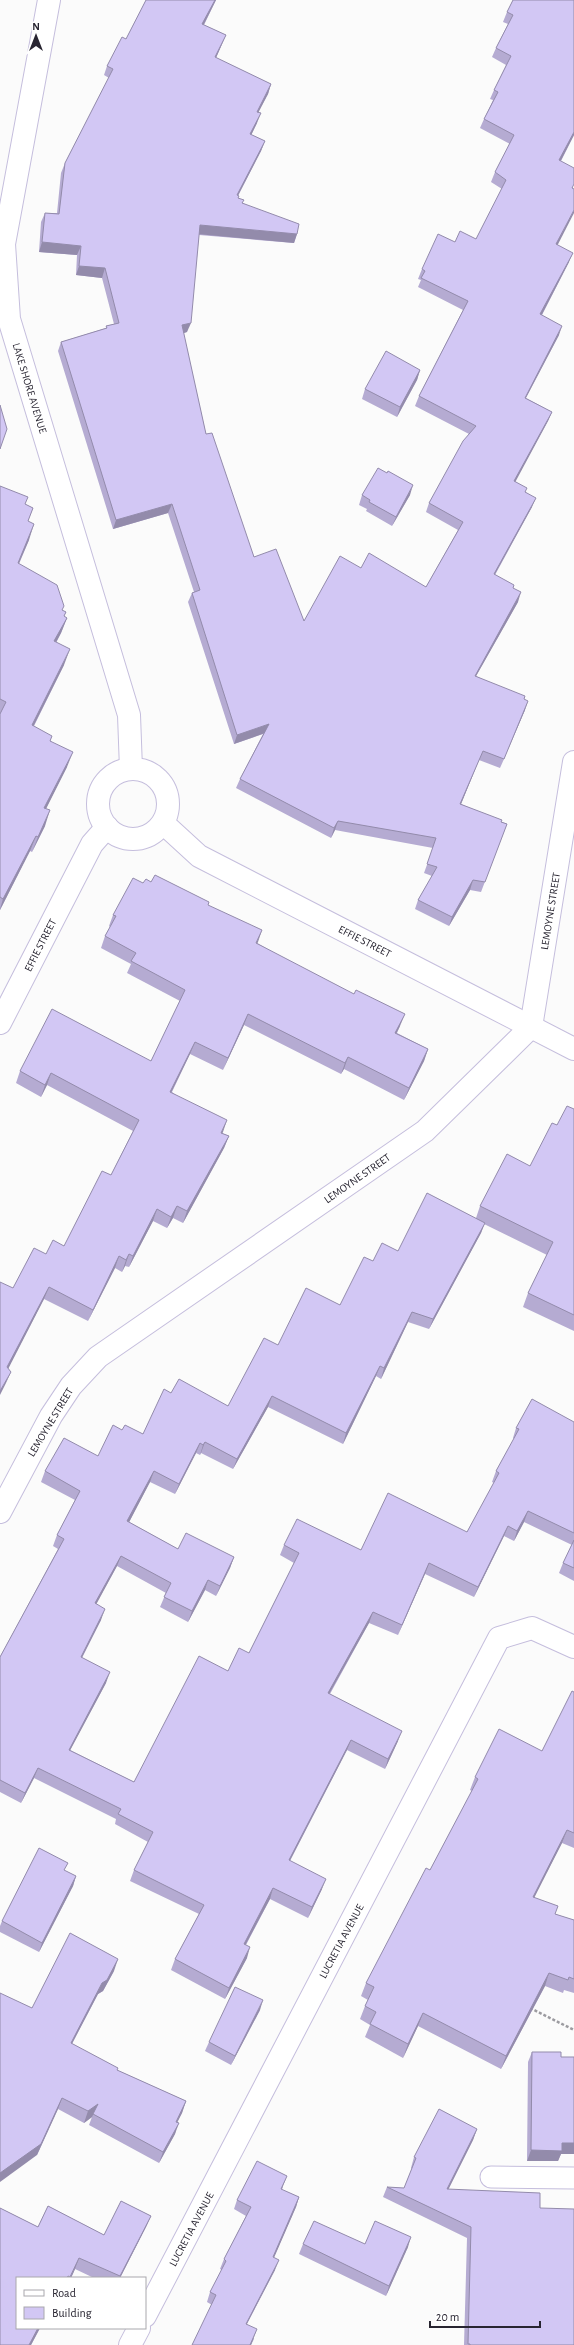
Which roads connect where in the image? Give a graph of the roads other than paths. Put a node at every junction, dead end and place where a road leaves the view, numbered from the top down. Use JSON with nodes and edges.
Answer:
{"nodes":[{"id":1,"x":49,"y":0,"type":"edge"},
{"id":2,"x":4,"y":318,"type":"edge"},
{"id":3,"x":574,"y":762,"type":"edge"},
{"id":4,"x":131,"y":769,"type":"junction"},
{"id":5,"x":163,"y":823,"type":"junction"},
{"id":6,"x":107,"y":827,"type":"junction"},
{"id":7,"x":0,"y":1023,"type":"edge"},
{"id":8,"x":531,"y":1027,"type":"junction"},
{"id":9,"x":574,"y":1049,"type":"edge"},
{"id":10,"x":0,"y":1512,"type":"edge"},
{"id":11,"x":574,"y":1647,"type":"edge"},
{"id":12,"x":491,"y":2177,"type":"dead end"},
{"id":13,"x":574,"y":2178,"type":"edge"},
{"id":14,"x":146,"y":2314,"type":"edge"},
{"id":15,"x":138,"y":2329,"type":"edge"},
{"id":16,"x":130,"y":2345,"type":"edge"}],
"edges":[{"from":1,"to":2,"type":"street","name":"LAKE SHORE AVENUE"},
{"from":2,"to":4,"type":"street","name":"LAKE SHORE AVENUE"},
{"from":3,"to":8,"type":"street","name":"LEMOYNE STREET"},
{"from":4,"to":5,"type":"street"},
{"from":4,"to":6,"type":"street"},
{"from":5,"to":6,"type":"street"},
{"from":5,"to":8,"type":"street","name":"EFFIE STREET"},
{"from":6,"to":7,"type":"street","name":"EFFIE STREET"},
{"from":8,"to":9,"type":"street","name":"EFFIE STREET"},
{"from":8,"to":10,"type":"street","name":"LEMOYNE STREET"},
{"from":11,"to":14,"type":"street","name":"LUCRETIA AVENUE"},
{"from":12,"to":13,"type":"lane"},
{"from":15,"to":16,"type":"street"}]}
